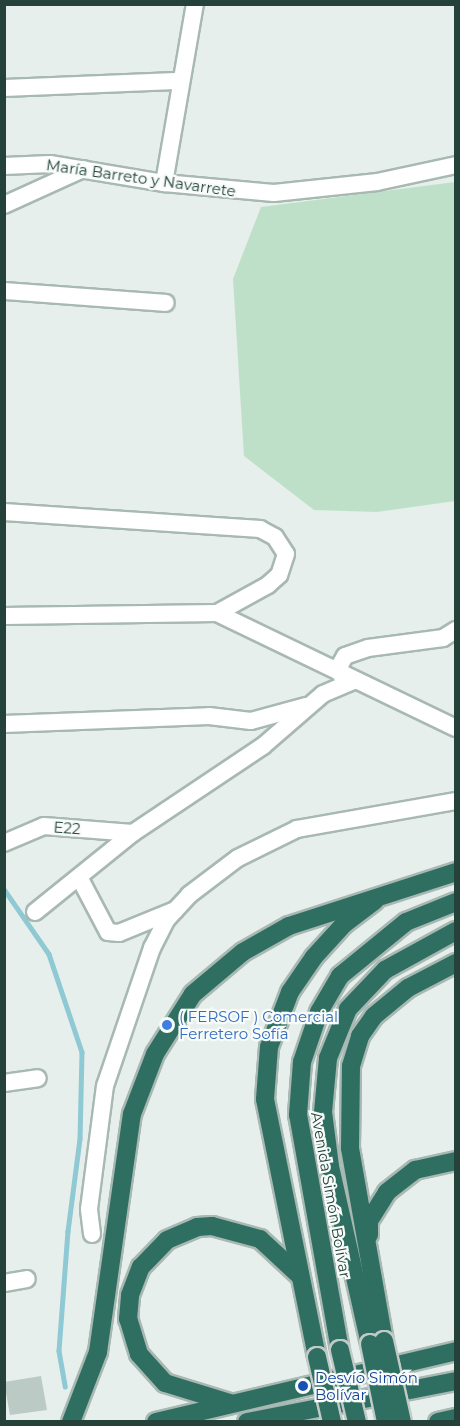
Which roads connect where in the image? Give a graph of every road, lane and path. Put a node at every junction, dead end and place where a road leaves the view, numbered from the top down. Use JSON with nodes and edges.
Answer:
{"nodes":[{"id":1,"x":195,"y":4,"type":"edge"},
{"id":2,"x":180,"y":81,"type":"junction"},
{"id":3,"x":4,"y":88,"type":"edge"},
{"id":4,"x":4,"y":165,"type":"edge"},
{"id":5,"x":456,"y":165,"type":"edge"},
{"id":6,"x":83,"y":169,"type":"junction"},
{"id":7,"x":164,"y":183,"type":"junction"},
{"id":8,"x":4,"y":205,"type":"edge"},
{"id":9,"x":4,"y":291,"type":"edge"},
{"id":10,"x":166,"y":303,"type":"dead end"},
{"id":11,"x":4,"y":512,"type":"edge"},
{"id":12,"x":217,"y":613,"type":"junction"},
{"id":13,"x":4,"y":616,"type":"edge"},
{"id":14,"x":456,"y":630,"type":"edge"},
{"id":15,"x":348,"y":678,"type":"junction"},
{"id":16,"x":307,"y":706,"type":"junction"},
{"id":17,"x":4,"y":724,"type":"edge"},
{"id":18,"x":456,"y":728,"type":"edge"},
{"id":19,"x":456,"y":801,"type":"edge"},
{"id":20,"x":133,"y":833,"type":"junction"},
{"id":21,"x":4,"y":843,"type":"edge"},
{"id":22,"x":456,"y":872,"type":"edge"},
{"id":23,"x":79,"y":877,"type":"junction"},
{"id":24,"x":385,"y":892,"type":"junction"},
{"id":25,"x":456,"y":902,"type":"edge"},
{"id":26,"x":176,"y":909,"type":"junction"},
{"id":27,"x":35,"y":912,"type":"dead end"},
{"id":28,"x":456,"y":931,"type":"edge"},
{"id":29,"x":456,"y":963,"type":"edge"},
{"id":30,"x":38,"y":1078,"type":"dead end"},
{"id":31,"x":4,"y":1083,"type":"edge"},
{"id":32,"x":456,"y":1161,"type":"edge"},
{"id":33,"x":92,"y":1234,"type":"dead end"},
{"id":34,"x":370,"y":1258,"type":"junction"},
{"id":35,"x":300,"y":1276,"type":"junction"},
{"id":36,"x":27,"y":1279,"type":"dead end"},
{"id":37,"x":4,"y":1283,"type":"edge"},
{"id":38,"x":377,"y":1342,"type":"junction"},
{"id":39,"x":456,"y":1351,"type":"edge"},
{"id":40,"x":456,"y":1381,"type":"edge"},
{"id":41,"x":230,"y":1403,"type":"junction"},
{"id":42,"x":456,"y":1418,"type":"edge"},
{"id":43,"x":71,"y":1422,"type":"edge"},
{"id":44,"x":156,"y":1422,"type":"edge"},
{"id":45,"x":247,"y":1422,"type":"edge"},
{"id":46,"x":332,"y":1422,"type":"edge"},
{"id":47,"x":357,"y":1422,"type":"edge"},
{"id":48,"x":386,"y":1422,"type":"edge"},
{"id":49,"x":402,"y":1422,"type":"edge"},
{"id":50,"x":438,"y":1422,"type":"edge"}],
"edges":[{"from":1,"to":2,"type":"street"},
{"from":2,"to":3,"type":"street"},
{"from":2,"to":7,"type":"street"},
{"from":4,"to":6,"type":"street","name":"María Barreto y Navarrete"},
{"from":5,"to":7,"type":"street","name":"María Barreto y Navarrete"},
{"from":6,"to":7,"type":"street","name":"María Barreto y Navarrete"},
{"from":6,"to":8,"type":"street"},
{"from":9,"to":10,"type":"street"},
{"from":11,"to":12,"type":"street"},
{"from":12,"to":13,"type":"street"},
{"from":12,"to":15,"type":"street"},
{"from":14,"to":15,"type":"street"},
{"from":15,"to":16,"type":"street"},
{"from":15,"to":18,"type":"street"},
{"from":16,"to":17,"type":"street"},
{"from":16,"to":20,"type":"street"},
{"from":19,"to":26,"type":"street"},
{"from":20,"to":21,"type":"street","name":"E22"},
{"from":20,"to":23,"type":"street"},
{"from":22,"to":24,"type":"highway"},
{"from":23,"to":26,"type":"street"},
{"from":23,"to":27,"type":"street"},
{"from":24,"to":35,"type":"highway"},
{"from":24,"to":43,"type":"highway"},
{"from":25,"to":47,"type":"highway","name":"Avenida Simón Bolívar","bridge":true},
{"from":26,"to":33,"type":"street"},
{"from":28,"to":38,"type":"highway","name":"Avenida Simón Bolívar"},
{"from":29,"to":34,"type":"highway"},
{"from":30,"to":31,"type":"street"},
{"from":32,"to":34,"type":"highway"},
{"from":34,"to":38,"type":"highway"},
{"from":35,"to":41,"type":"highway"},
{"from":35,"to":46,"type":"highway","bridge":true},
{"from":36,"to":37,"type":"street"},
{"from":38,"to":48,"type":"highway","name":"Avenida Simón Bolívar","bridge":true},
{"from":38,"to":49,"type":"highway","bridge":true},
{"from":39,"to":41,"type":"highway"},
{"from":40,"to":45,"type":"highway"},
{"from":41,"to":44,"type":"highway"},
{"from":42,"to":50,"type":"highway"}]}
